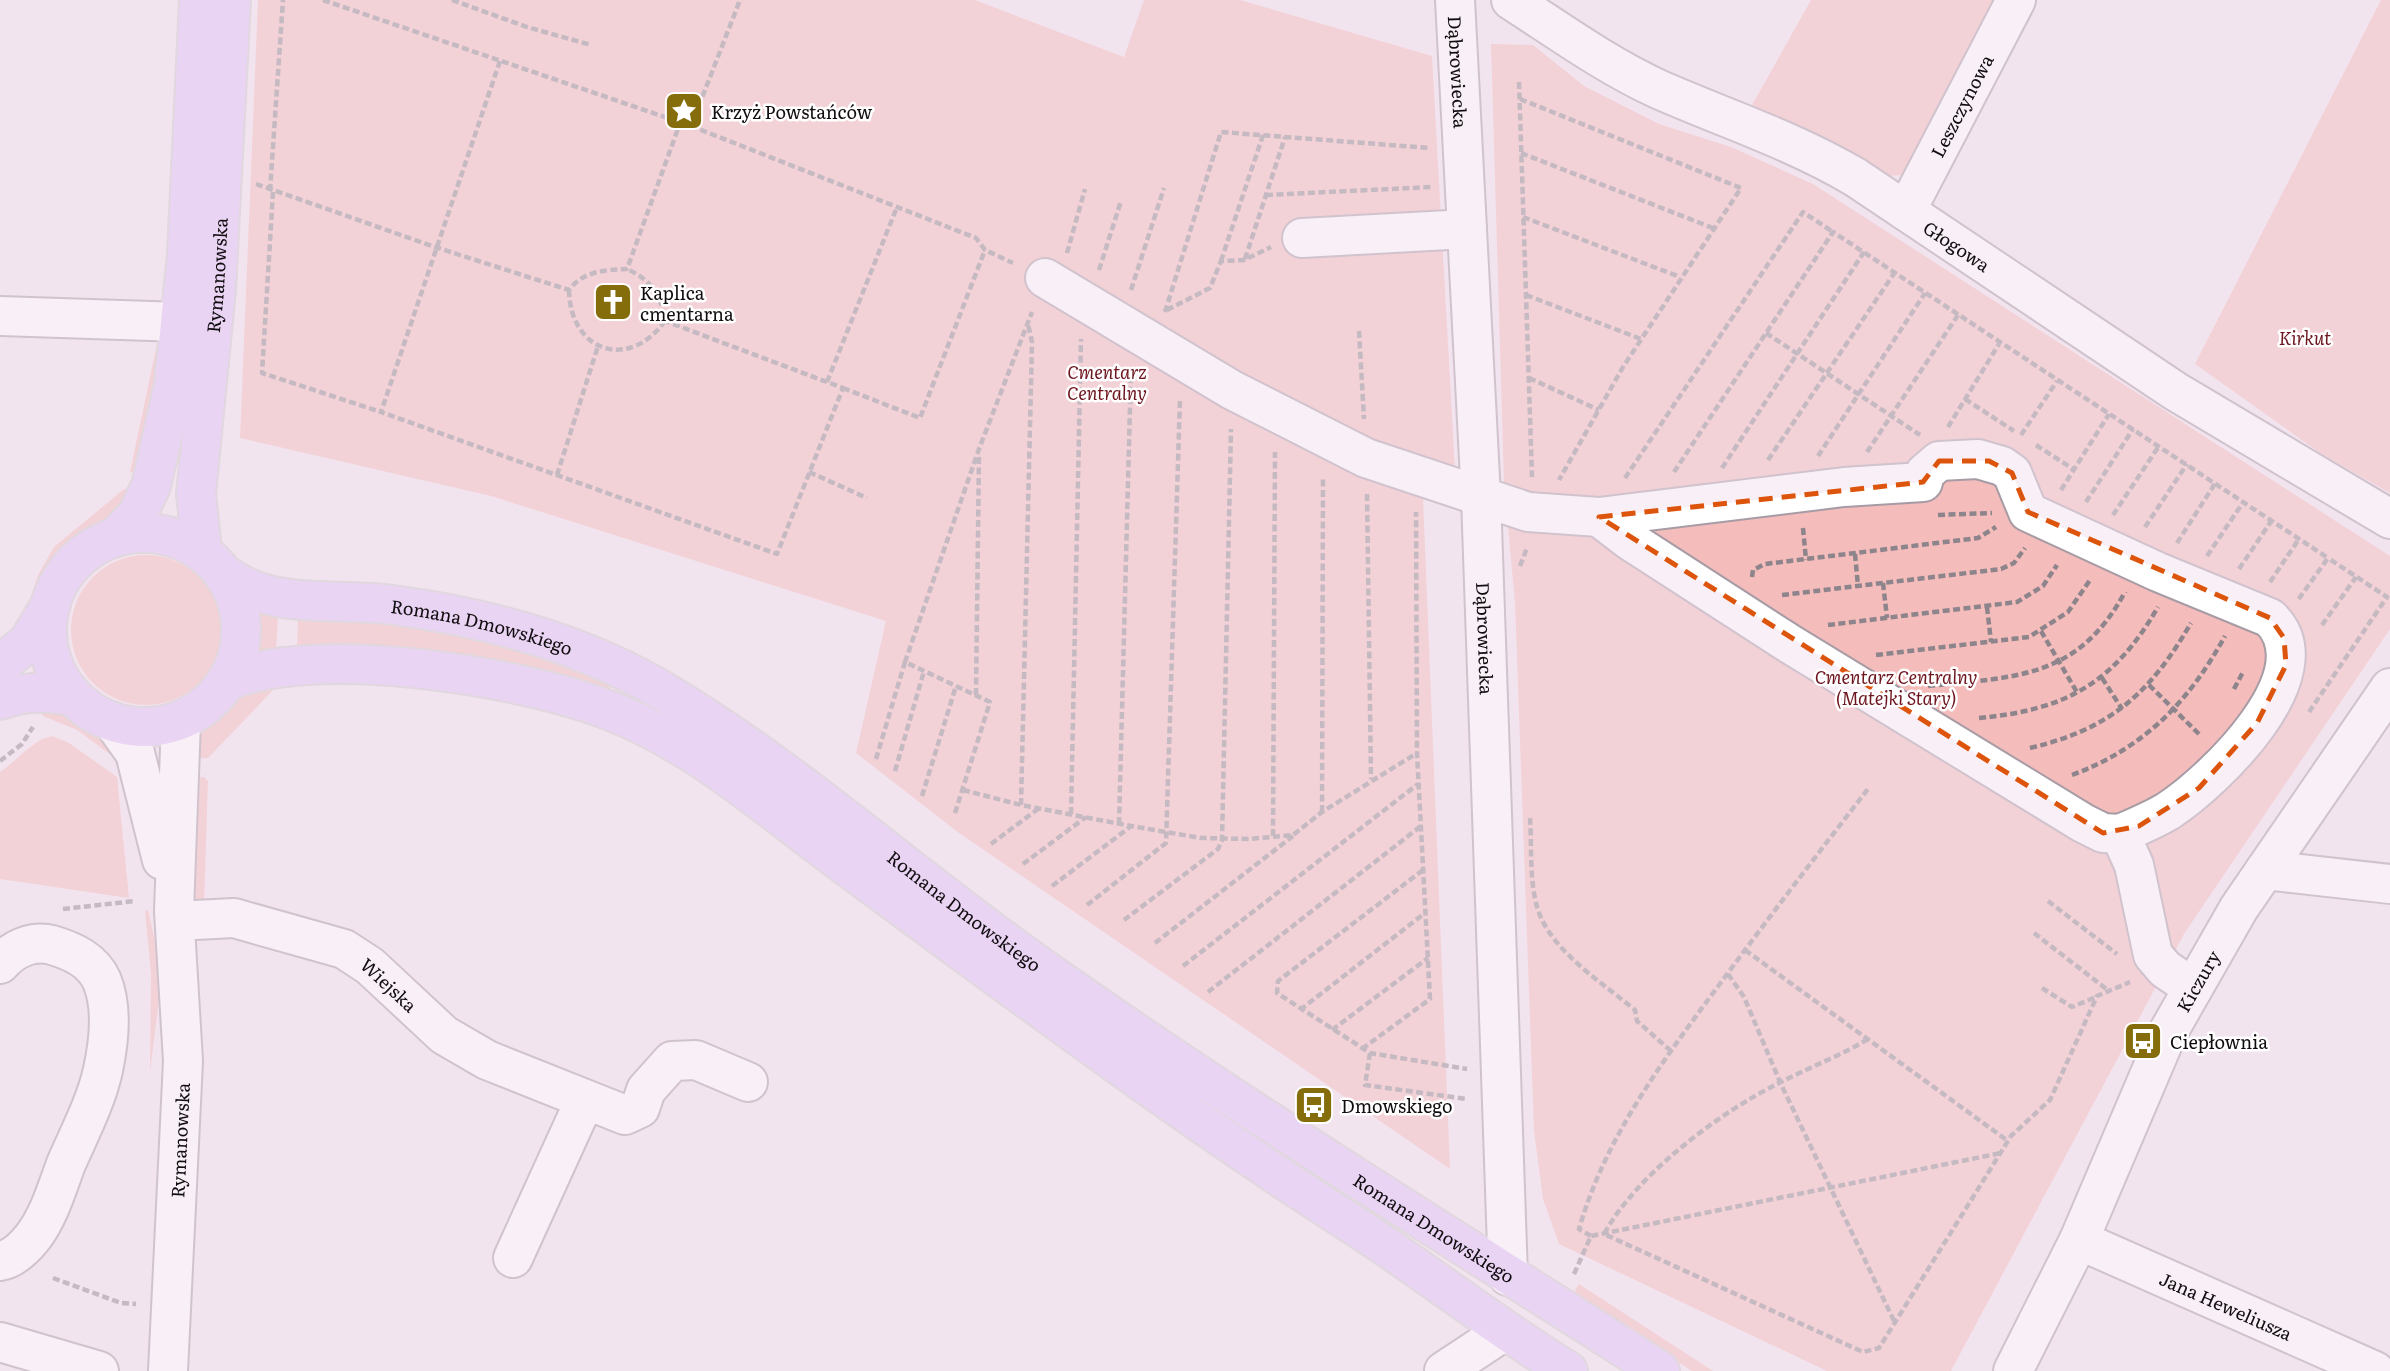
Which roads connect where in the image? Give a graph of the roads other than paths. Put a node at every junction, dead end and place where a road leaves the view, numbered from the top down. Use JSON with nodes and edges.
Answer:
{"nodes":[{"id":1,"x":199,"y":0,"type":"edge"},
{"id":2,"x":231,"y":0,"type":"edge"},
{"id":3,"x":1455,"y":0,"type":"edge"},
{"id":4,"x":1511,"y":0,"type":"edge"},
{"id":5,"x":2016,"y":0,"type":"edge"},
{"id":6,"x":1906,"y":211,"type":"junction"},
{"id":7,"x":1467,"y":229,"type":"junction"},
{"id":8,"x":1302,"y":238,"type":"road end"},
{"id":9,"x":1114,"y":315,"type":"road end"},
{"id":10,"x":0,"y":316,"type":"edge"},
{"id":11,"x":181,"y":322,"type":"junction"},
{"id":12,"x":207,"y":380,"type":"junction"},
{"id":13,"x":1481,"y":497,"type":"junction"},
{"id":14,"x":1599,"y":517,"type":"junction"},
{"id":15,"x":2390,"y":519,"type":"edge"},
{"id":16,"x":116,"y":537,"type":"junction"},
{"id":17,"x":213,"y":562,"type":"junction"},
{"id":18,"x":51,"y":604,"type":"junction"},
{"id":19,"x":0,"y":665,"type":"edge"},
{"id":20,"x":228,"y":681,"type":"junction"},
{"id":21,"x":2390,"y":688,"type":"edge"},
{"id":22,"x":72,"y":696,"type":"junction"},
{"id":23,"x":0,"y":700,"type":"edge"},
{"id":24,"x":181,"y":721,"type":"junction"},
{"id":25,"x":113,"y":722,"type":"junction"},
{"id":26,"x":2120,"y":834,"type":"junction"},
{"id":27,"x":2265,"y":870,"type":"junction"},
{"id":28,"x":2390,"y":884,"type":"edge"},
{"id":29,"x":174,"y":916,"type":"junction"},
{"id":30,"x":0,"y":964,"type":"edge"},
{"id":31,"x":2193,"y":988,"type":"junction"},
{"id":32,"x":108,"y":1019,"type":"junction"},
{"id":33,"x":748,"y":1082,"type":"dead end"},
{"id":34,"x":584,"y":1102,"type":"junction"},
{"id":35,"x":0,"y":1236,"type":"edge"},
{"id":36,"x":2079,"y":1240,"type":"junction"},
{"id":37,"x":513,"y":1258,"type":"dead end"},
{"id":38,"x":0,"y":1261,"type":"edge"},
{"id":39,"x":1508,"y":1276,"type":"junction"},
{"id":40,"x":1503,"y":1332,"type":"junction"},
{"id":41,"x":0,"y":1342,"type":"edge"},
{"id":42,"x":99,"y":1371,"type":"edge"},
{"id":43,"x":168,"y":1371,"type":"edge"},
{"id":44,"x":1444,"y":1371,"type":"edge"},
{"id":45,"x":1568,"y":1371,"type":"edge"},
{"id":46,"x":1660,"y":1371,"type":"edge"},
{"id":47,"x":2013,"y":1371,"type":"edge"},
{"id":48,"x":2375,"y":1371,"type":"edge"}],
"edges":[{"from":1,"to":11,"type":"main road","name":"Rymanowska"},
{"from":2,"to":12,"type":"main road","name":"Rymanowska"},
{"from":3,"to":7,"type":"street","name":"Dąbrowiecka"},
{"from":4,"to":6,"type":"street","name":"Głogowa"},
{"from":5,"to":6,"type":"street","name":"Leszczynowa"},
{"from":6,"to":15,"type":"street","name":"Głogowa"},
{"from":7,"to":8,"type":"street"},
{"from":7,"to":13,"type":"street","name":"Dąbrowiecka"},
{"from":9,"to":13,"type":"street"},
{"from":10,"to":11,"type":"street"},
{"from":11,"to":12,"type":"street"},
{"from":11,"to":16,"type":"main road","name":"Rymanowska"},
{"from":12,"to":17,"type":"main road","name":"Rymanowska"},
{"from":13,"to":14,"type":"street"},
{"from":13,"to":39,"type":"street","name":"Dąbrowiecka"},
{"from":14,"to":26,"type":"street"},
{"from":14,"to":26,"type":"street"},
{"from":16,"to":17,"type":"main road"},
{"from":16,"to":18,"type":"main road"},
{"from":17,"to":20,"type":"main road"},
{"from":17,"to":39,"type":"main road","name":"Romana Dmowskiego"},
{"from":18,"to":19,"type":"main road"},
{"from":18,"to":22,"type":"main road"},
{"from":20,"to":24,"type":"main road"},
{"from":20,"to":40,"type":"main road","name":"Romana Dmowskiego"},
{"from":21,"to":27,"type":"street","name":"Kiczury"},
{"from":22,"to":23,"type":"main road"},
{"from":22,"to":25,"type":"main road"},
{"from":24,"to":25,"type":"main road"},
{"from":24,"to":29,"type":"street","name":"Rymanowska"},
{"from":25,"to":29,"type":"street","name":"Rymanowska"},
{"from":26,"to":31,"type":"street"},
{"from":27,"to":28,"type":"street"},
{"from":27,"to":31,"type":"street","name":"Kiczury"},
{"from":29,"to":34,"type":"street","name":"Wiejska"},
{"from":29,"to":43,"type":"street","name":"Rymanowska"},
{"from":30,"to":32,"type":"street"},
{"from":31,"to":36,"type":"street","name":"Kiczury"},
{"from":32,"to":35,"type":"street"},
{"from":32,"to":38,"type":"street"},
{"from":33,"to":34,"type":"street","name":"Wiejska"},
{"from":34,"to":37,"type":"street"},
{"from":36,"to":47,"type":"street","name":"Kiczury"},
{"from":36,"to":48,"type":"street","name":"Jana Heweliusza"},
{"from":39,"to":46,"type":"main road","name":"Romana Dmowskiego"},
{"from":40,"to":44,"type":"street"},
{"from":40,"to":45,"type":"main road","name":"Romana Dmowskiego"},
{"from":41,"to":42,"type":"street"}]}
